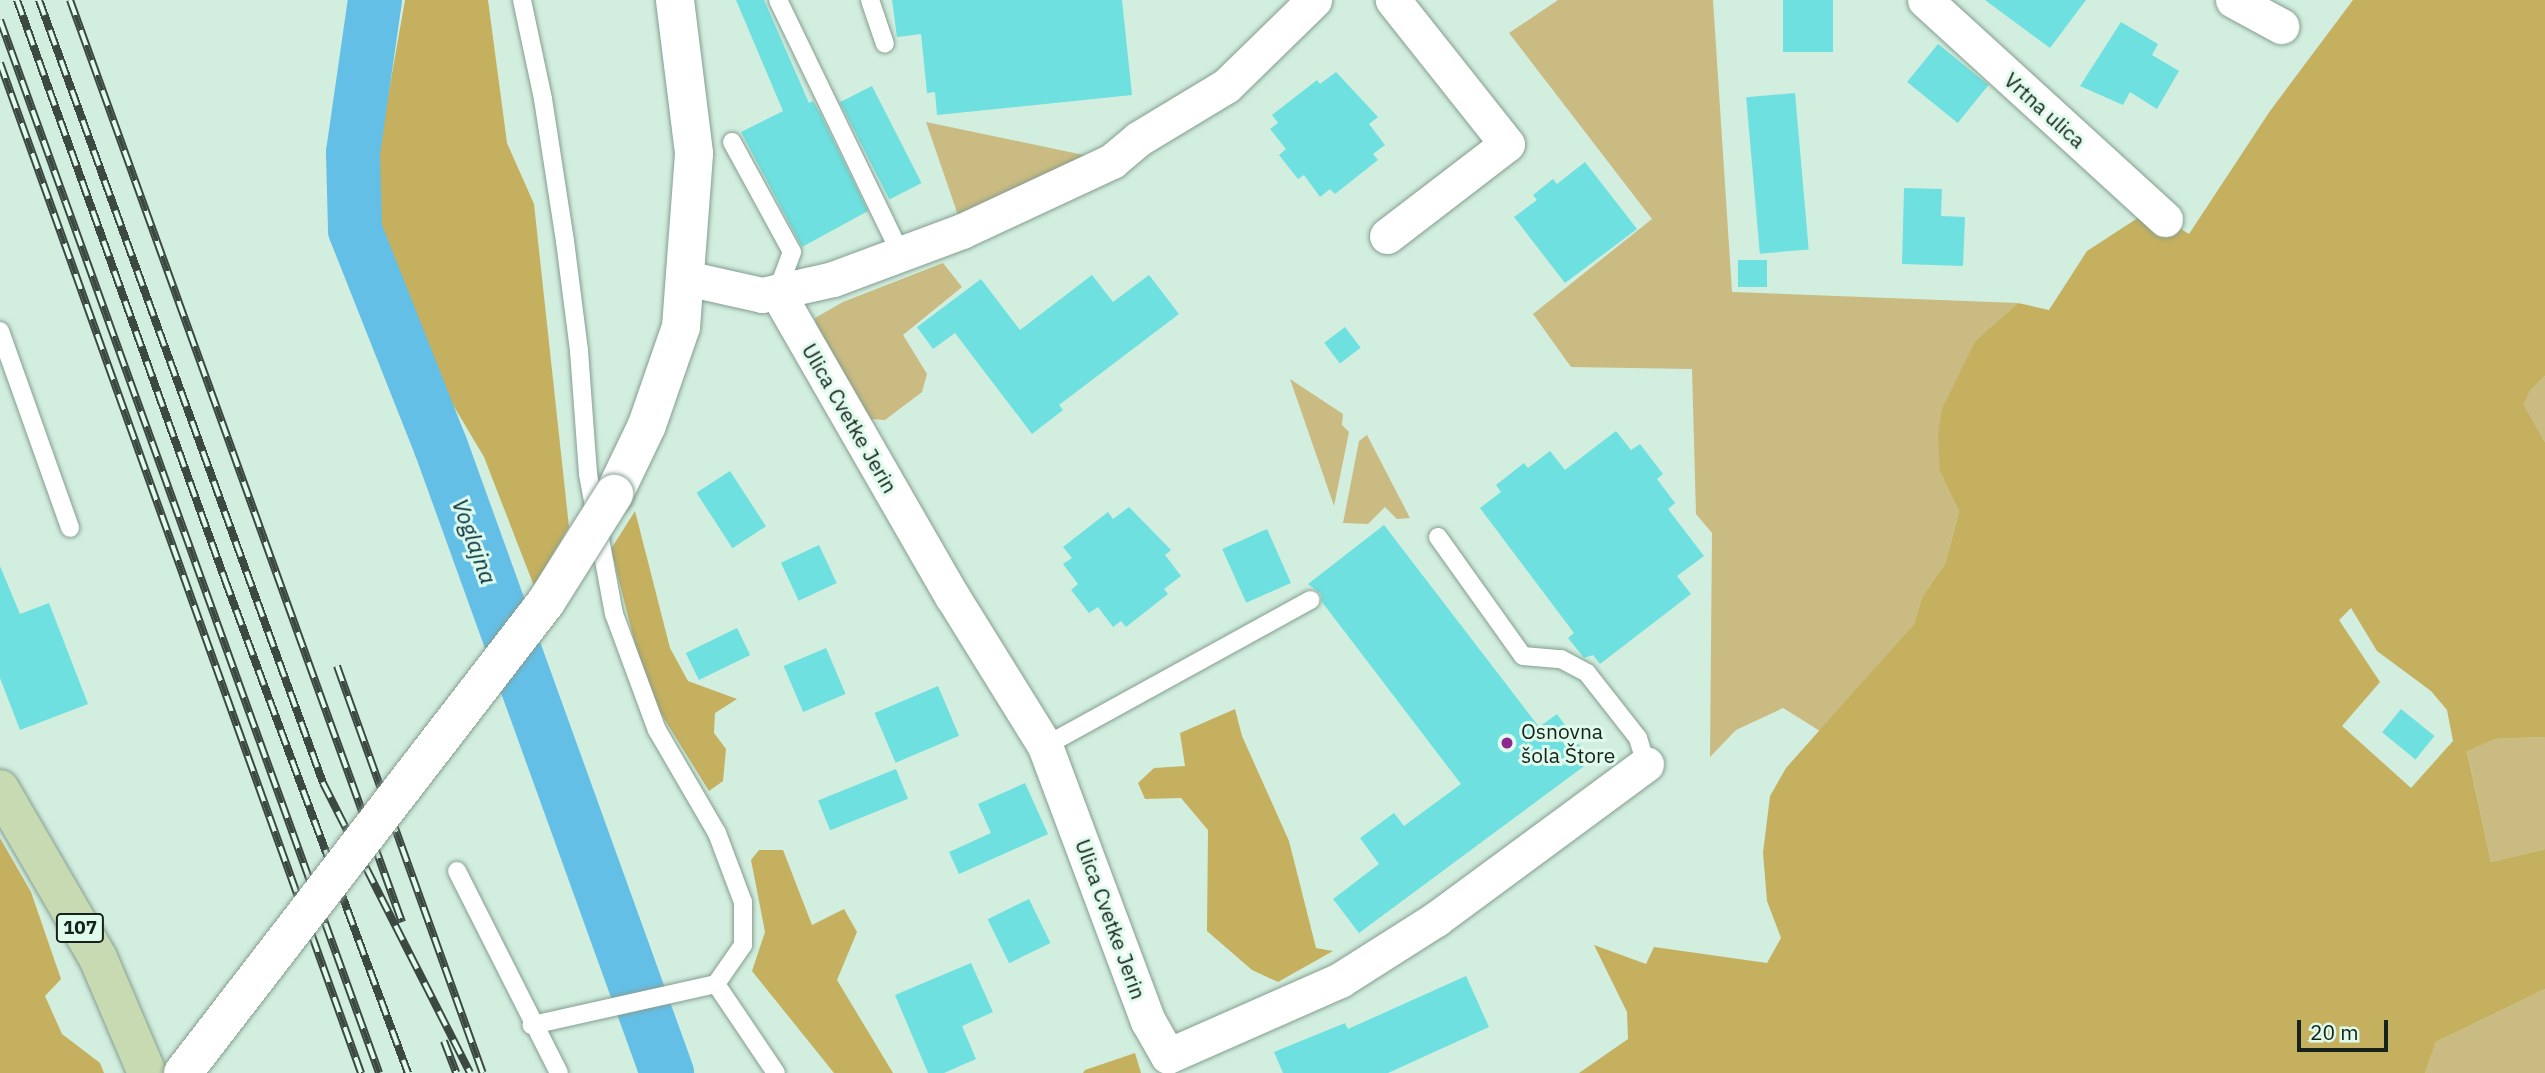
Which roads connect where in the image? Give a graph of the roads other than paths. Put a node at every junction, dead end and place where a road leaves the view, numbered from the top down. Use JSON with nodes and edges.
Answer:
{"nodes":[{"id":1,"x":522,"y":0,"type":"edge"},
{"id":2,"x":675,"y":0,"type":"edge"},
{"id":3,"x":778,"y":0,"type":"edge"},
{"id":4,"x":870,"y":0,"type":"edge"},
{"id":5,"x":1314,"y":0,"type":"edge"},
{"id":6,"x":1393,"y":0,"type":"edge"},
{"id":7,"x":1925,"y":0,"type":"edge"},
{"id":8,"x":2233,"y":0,"type":"edge"},
{"id":9,"x":2281,"y":26,"type":"dead end"},
{"id":10,"x":885,"y":44,"type":"dead end"},
{"id":11,"x":733,"y":142,"type":"dead end"},
{"id":12,"x":2165,"y":219,"type":"dead end"},
{"id":13,"x":1387,"y":236,"type":"dead end"},
{"id":14,"x":901,"y":254,"type":"junction"},
{"id":15,"x":686,"y":278,"type":"junction"},
{"id":16,"x":777,"y":292,"type":"junction"},
{"id":17,"x":0,"y":331,"type":"edge"},
{"id":18,"x":70,"y":527,"type":"dead end"},
{"id":19,"x":1438,"y":537,"type":"dead end"},
{"id":20,"x":1311,"y":600,"type":"dead end"},
{"id":21,"x":1045,"y":746,"type":"junction"},
{"id":22,"x":1646,"y":764,"type":"joint"},
{"id":23,"x":0,"y":789,"type":"edge"},
{"id":24,"x":457,"y":871,"type":"dead end"},
{"id":25,"x":716,"y":984,"type":"junction"},
{"id":26,"x":532,"y":1025,"type":"junction"},
{"id":27,"x":147,"y":1073,"type":"edge"},
{"id":28,"x":183,"y":1073,"type":"edge"},
{"id":29,"x":559,"y":1073,"type":"edge"},
{"id":30,"x":776,"y":1073,"type":"edge"}],
"edges":[{"from":1,"to":25,"type":"lane"},
{"from":2,"to":15,"type":"street"},
{"from":3,"to":14,"type":"lane"},
{"from":4,"to":10,"type":"lane"},
{"from":5,"to":14,"type":"street"},
{"from":6,"to":13,"type":"street"},
{"from":7,"to":12,"type":"street","name":"Vrtna ulica"},
{"from":8,"to":9,"type":"street"},
{"from":11,"to":16,"type":"lane"},
{"from":14,"to":16,"type":"street"},
{"from":15,"to":16,"type":"street"},
{"from":15,"to":28,"type":"street","bridge":true},
{"from":16,"to":21,"type":"street","name":"Ulica Cvetke Jerin"},
{"from":17,"to":18,"type":"lane"},
{"from":19,"to":22,"type":"lane"},
{"from":20,"to":21,"type":"lane"},
{"from":21,"to":22,"type":"street","name":"Ulica Cvetke Jerin"},
{"from":23,"to":27,"type":"main road","number":"107"},
{"from":24,"to":26,"type":"lane"},
{"from":25,"to":26,"type":"lane"},
{"from":25,"to":30,"type":"lane"},
{"from":26,"to":29,"type":"lane"}]}
